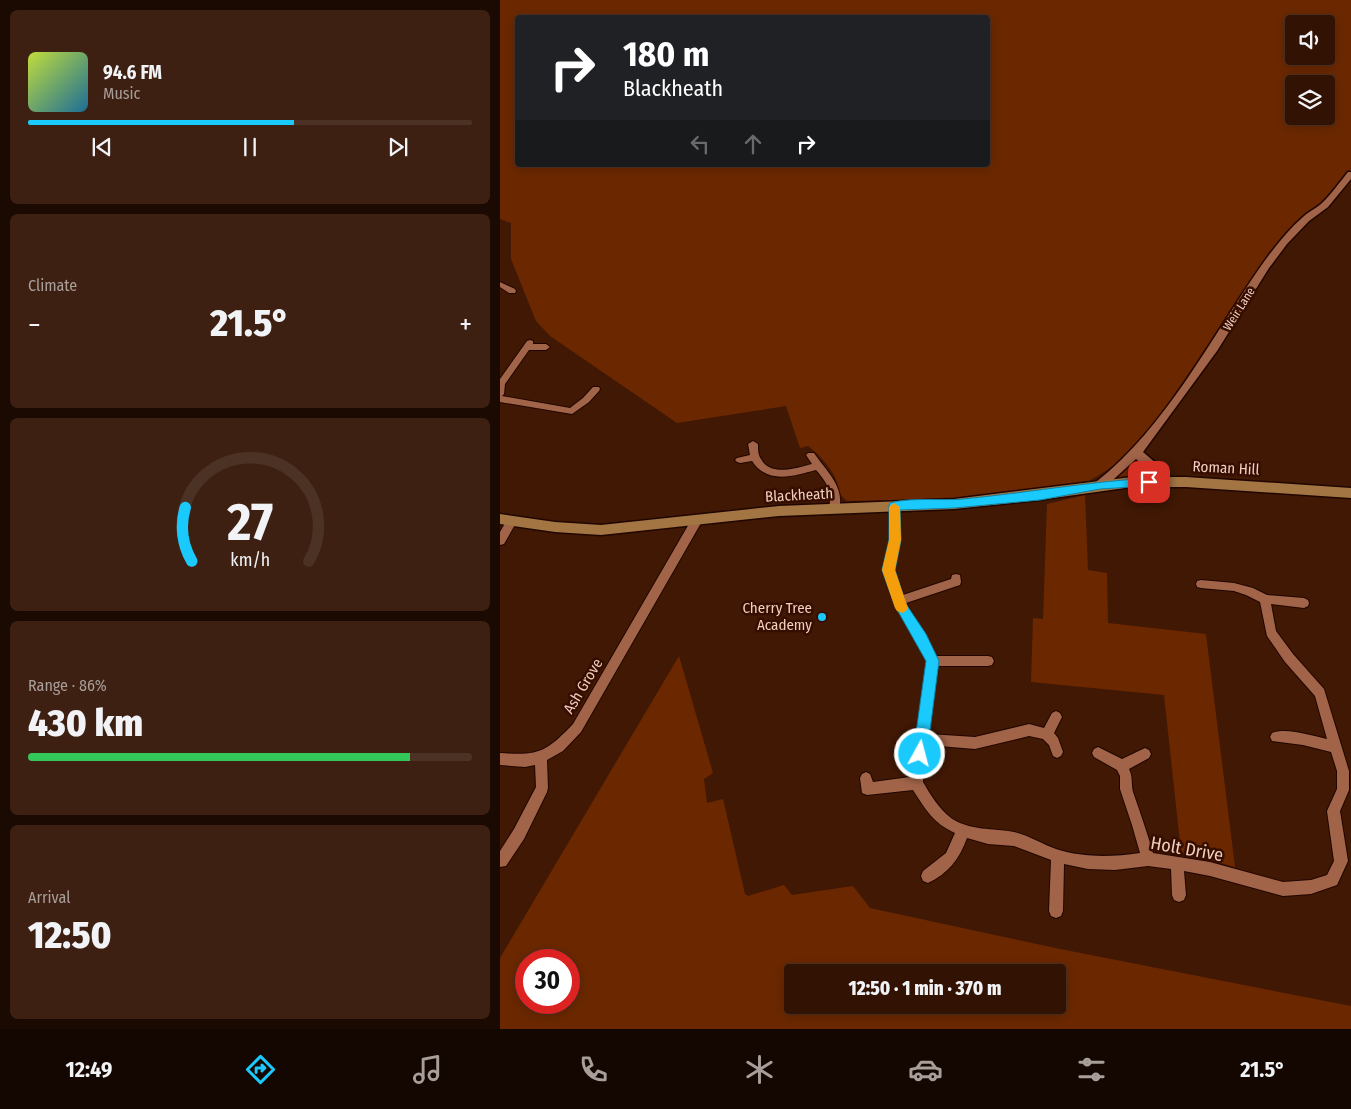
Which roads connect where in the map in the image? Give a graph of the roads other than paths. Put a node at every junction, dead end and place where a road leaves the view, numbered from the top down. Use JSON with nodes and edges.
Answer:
{"nodes":[{"id":1,"x":1351,"y":174,"type":"edge"},
{"id":2,"x":500,"y":284,"type":"edge"},
{"id":3,"x":512,"y":291,"type":"dead end"},
{"id":4,"x":546,"y":347,"type":"dead end"},
{"id":5,"x":590,"y":393,"type":"dead end"},
{"id":6,"x":500,"y":394,"type":"edge"},
{"id":7,"x":500,"y":399,"type":"edge"},
{"id":8,"x":753,"y":444,"type":"dead end"},
{"id":9,"x":1136,"y":453,"type":"junction"},
{"id":10,"x":811,"y":455,"type":"dead end"},
{"id":11,"x":754,"y":457,"type":"junction"},
{"id":12,"x":740,"y":460,"type":"dead end"},
{"id":13,"x":818,"y":466,"type":"junction"},
{"id":14,"x":1166,"y":482,"type":"junction"},
{"id":15,"x":1100,"y":485,"type":"junction"},
{"id":16,"x":1351,"y":493,"type":"edge"},
{"id":17,"x":894,"y":506,"type":"junction"},
{"id":18,"x":834,"y":509,"type":"junction"},
{"id":19,"x":506,"y":520,"type":"edge"},
{"id":20,"x":697,"y":520,"type":"junction"},
{"id":21,"x":500,"y":541,"type":"edge"},
{"id":22,"x":956,"y":583,"type":"dead end"},
{"id":23,"x":1201,"y":584,"type":"dead end"},
{"id":24,"x":1265,"y":599,"type":"junction"},
{"id":25,"x":899,"y":601,"type":"junction"},
{"id":26,"x":1304,"y":603,"type":"dead end"},
{"id":27,"x":932,"y":661,"type":"junction"},
{"id":28,"x":988,"y":661,"type":"dead end"},
{"id":29,"x":1056,"y":717,"type":"dead end"},
{"id":30,"x":1047,"y":734,"type":"junction"},
{"id":31,"x":1276,"y":738,"type":"dead end"},
{"id":32,"x":922,"y":739,"type":"junction"},
{"id":33,"x":1336,"y":747,"type":"junction"},
{"id":34,"x":1057,"y":752,"type":"dead end"},
{"id":35,"x":1098,"y":754,"type":"dead end"},
{"id":36,"x":1145,"y":754,"type":"dead end"},
{"id":37,"x":541,"y":757,"type":"junction"},
{"id":38,"x":500,"y":759,"type":"edge"},
{"id":39,"x":1122,"y":766,"type":"junction"},
{"id":40,"x":866,"y":778,"type":"dead end"},
{"id":41,"x":916,"y":782,"type":"junction"},
{"id":42,"x":963,"y":830,"type":"junction"},
{"id":43,"x":1058,"y":856,"type":"junction"},
{"id":44,"x":1148,"y":859,"type":"junction"},
{"id":45,"x":502,"y":861,"type":"dead end"},
{"id":46,"x":1177,"y":863,"type":"junction"},
{"id":47,"x":928,"y":876,"type":"dead end"},
{"id":48,"x":1179,"y":895,"type":"dead end"},
{"id":49,"x":1056,"y":911,"type":"dead end"}],
"edges":[{"from":1,"to":9,"type":"street","name":"Weir Lane"},
{"from":2,"to":3,"type":"street"},
{"from":4,"to":6,"type":"street"},
{"from":5,"to":7,"type":"street"},
{"from":8,"to":11,"type":"street"},
{"from":9,"to":14,"type":"street"},
{"from":9,"to":15,"type":"street","name":"Weir Lane"},
{"from":10,"to":13,"type":"street"},
{"from":11,"to":12,"type":"street"},
{"from":11,"to":13,"type":"street"},
{"from":13,"to":18,"type":"street"},
{"from":14,"to":15,"type":"main road","name":"Roman Hill"},
{"from":14,"to":16,"type":"main road","name":"Roman Hill"},
{"from":15,"to":17,"type":"main road","name":"Blackheath"},
{"from":17,"to":18,"type":"main road","name":"Blackheath"},
{"from":17,"to":25,"type":"street"},
{"from":18,"to":20,"type":"main road","name":"Blackheath"},
{"from":19,"to":20,"type":"main road","name":"Blackheath"},
{"from":19,"to":21,"type":"street"},
{"from":20,"to":37,"type":"street","name":"Ash Grove"},
{"from":22,"to":25,"type":"street"},
{"from":23,"to":24,"type":"street"},
{"from":24,"to":26,"type":"street"},
{"from":24,"to":33,"type":"street","name":"Holt Drive"},
{"from":25,"to":27,"type":"street"},
{"from":27,"to":28,"type":"street"},
{"from":27,"to":32,"type":"street"},
{"from":29,"to":30,"type":"street"},
{"from":30,"to":32,"type":"street"},
{"from":30,"to":34,"type":"street"},
{"from":31,"to":33,"type":"street"},
{"from":32,"to":41,"type":"street"},
{"from":33,"to":46,"type":"street","name":"Holt Drive"},
{"from":35,"to":39,"type":"street"},
{"from":36,"to":39,"type":"street"},
{"from":37,"to":38,"type":"street"},
{"from":37,"to":45,"type":"street"},
{"from":39,"to":44,"type":"street"},
{"from":40,"to":41,"type":"street"},
{"from":41,"to":42,"type":"street","name":"Holt Drive"},
{"from":42,"to":43,"type":"street","name":"Holt Drive"},
{"from":42,"to":47,"type":"street"},
{"from":43,"to":44,"type":"street","name":"Holt Drive"},
{"from":43,"to":49,"type":"street"},
{"from":44,"to":46,"type":"street","name":"Holt Drive"},
{"from":46,"to":48,"type":"street"}]}
